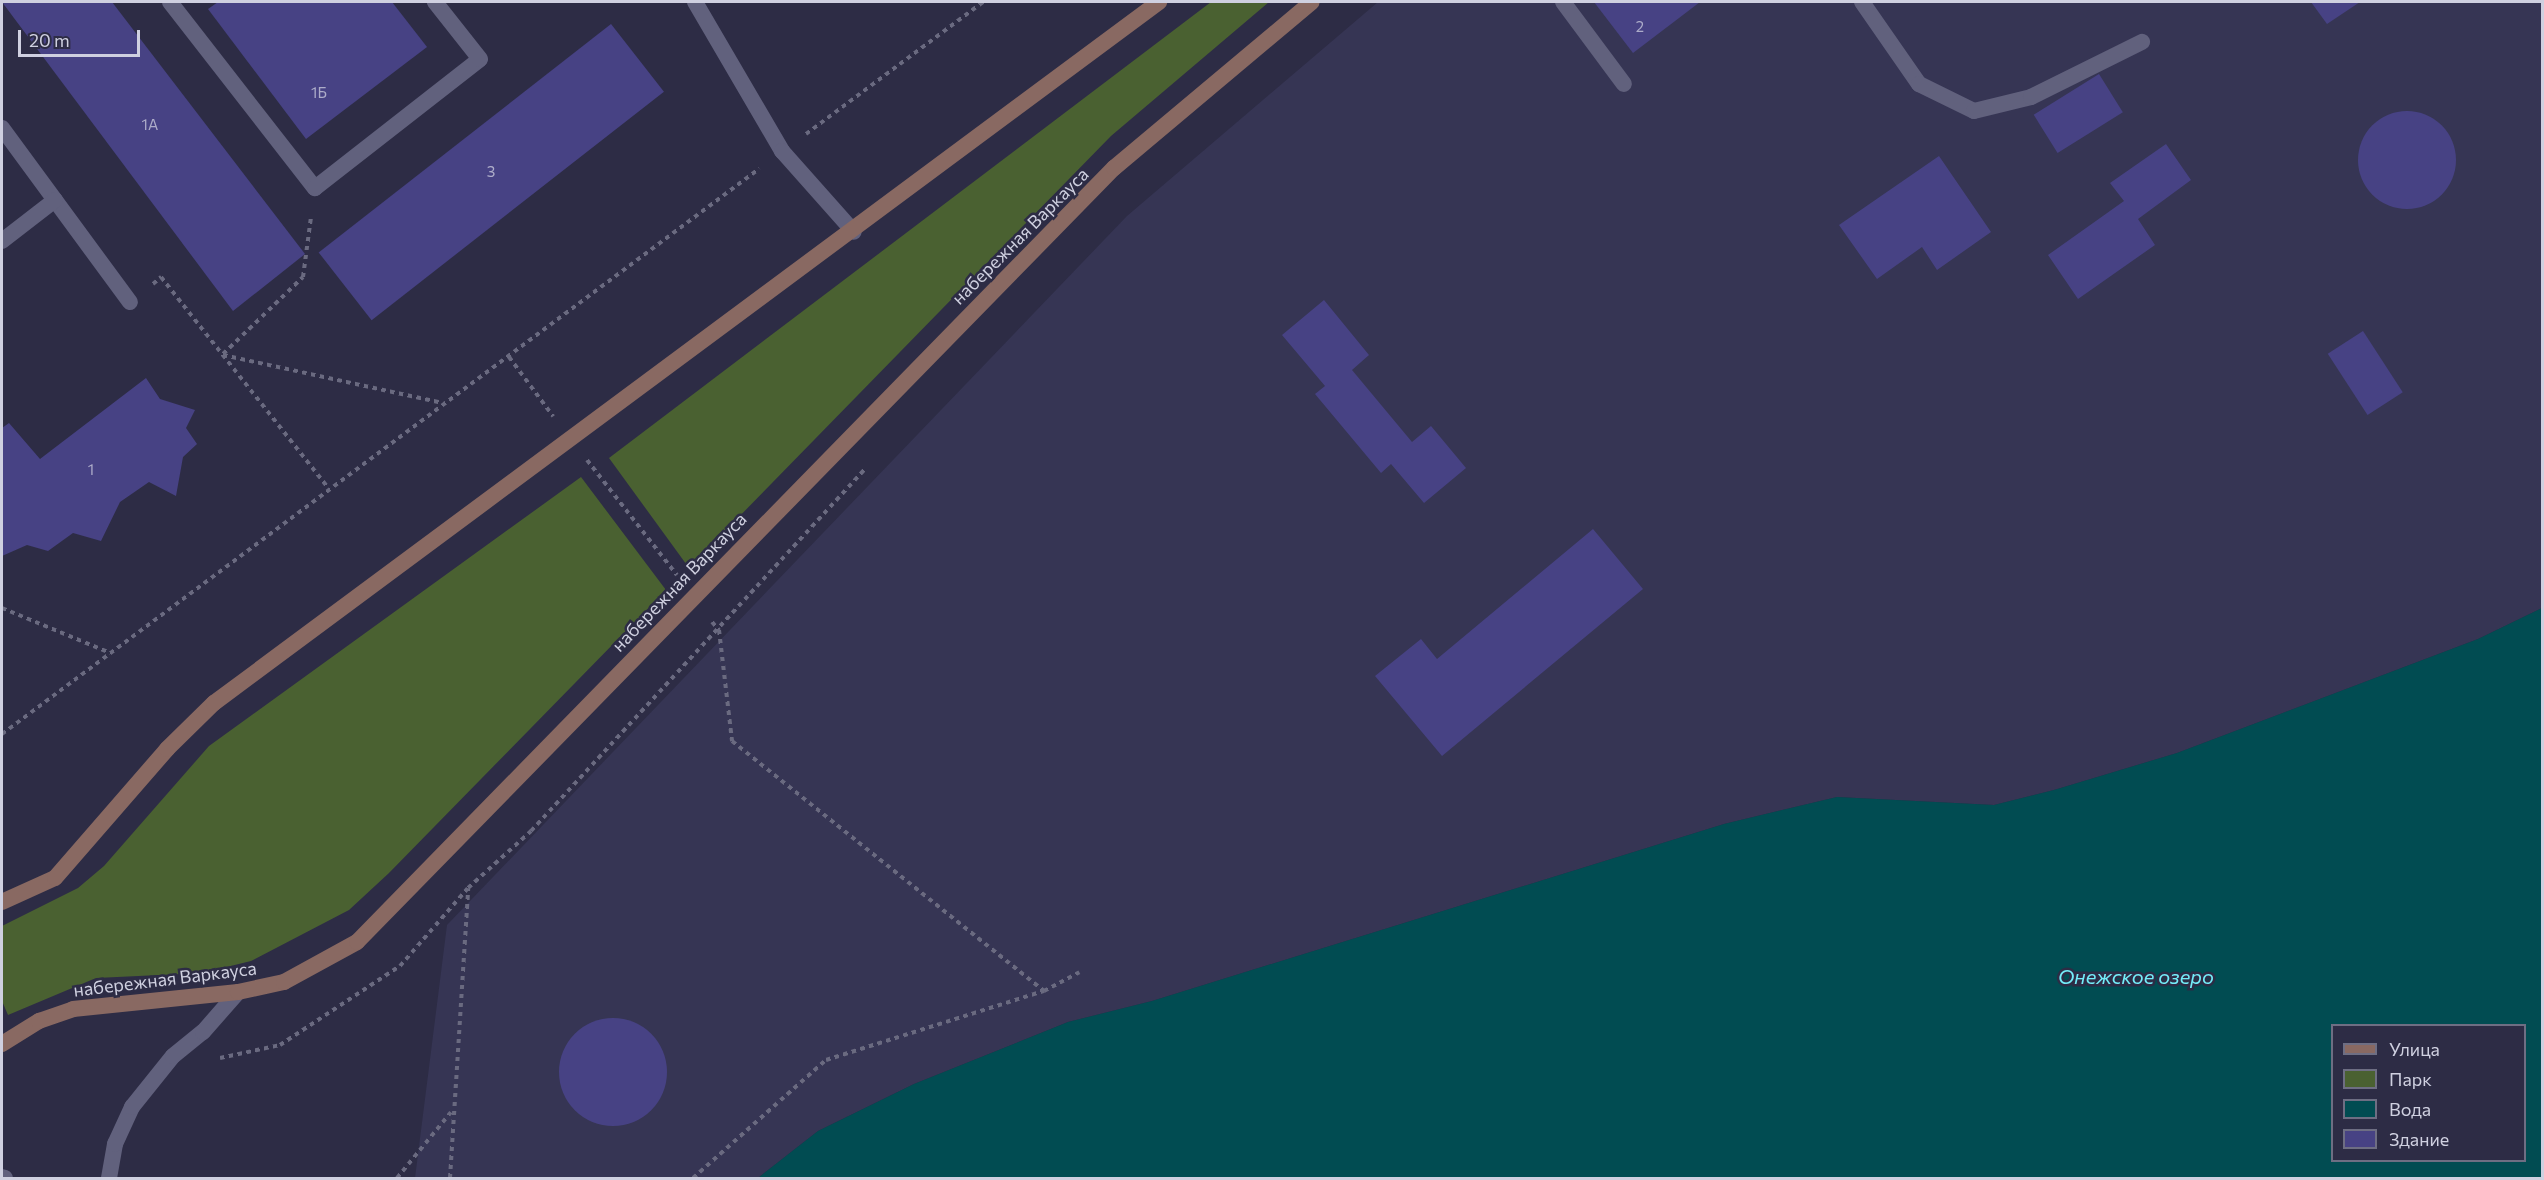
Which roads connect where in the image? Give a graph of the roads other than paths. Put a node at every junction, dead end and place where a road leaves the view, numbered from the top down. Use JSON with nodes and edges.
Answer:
{"nodes":[{"id":1,"x":170,"y":2,"type":"edge"},
{"id":2,"x":435,"y":2,"type":"edge"},
{"id":3,"x":694,"y":2,"type":"edge"},
{"id":4,"x":1159,"y":2,"type":"edge"},
{"id":5,"x":1312,"y":2,"type":"edge"},
{"id":6,"x":1563,"y":2,"type":"edge"},
{"id":7,"x":1862,"y":2,"type":"edge"},
{"id":8,"x":2142,"y":42,"type":"dead end"},
{"id":9,"x":1624,"y":84,"type":"dead end"},
{"id":10,"x":2,"y":128,"type":"edge"},
{"id":11,"x":55,"y":200,"type":"junction"},
{"id":12,"x":854,"y":232,"type":"junction"},
{"id":13,"x":2,"y":241,"type":"edge"},
{"id":14,"x":130,"y":302,"type":"dead end"},
{"id":15,"x":2,"y":902,"type":"edge"},
{"id":16,"x":238,"y":992,"type":"junction"},
{"id":17,"x":2,"y":1044,"type":"edge"},
{"id":18,"x":109,"y":1179,"type":"edge"}],
"edges":[{"from":1,"to":2,"type":"lane"},
{"from":3,"to":12,"type":"lane"},
{"from":4,"to":12,"type":"main road"},
{"from":5,"to":16,"type":"main road","name":"набережная Варкауса"},
{"from":6,"to":9,"type":"lane"},
{"from":7,"to":8,"type":"lane"},
{"from":10,"to":11,"type":"lane"},
{"from":11,"to":13,"type":"lane"},
{"from":11,"to":14,"type":"lane"},
{"from":12,"to":15,"type":"main road"},
{"from":16,"to":17,"type":"main road","name":"набережная Варкауса"},
{"from":16,"to":18,"type":"lane"}]}
